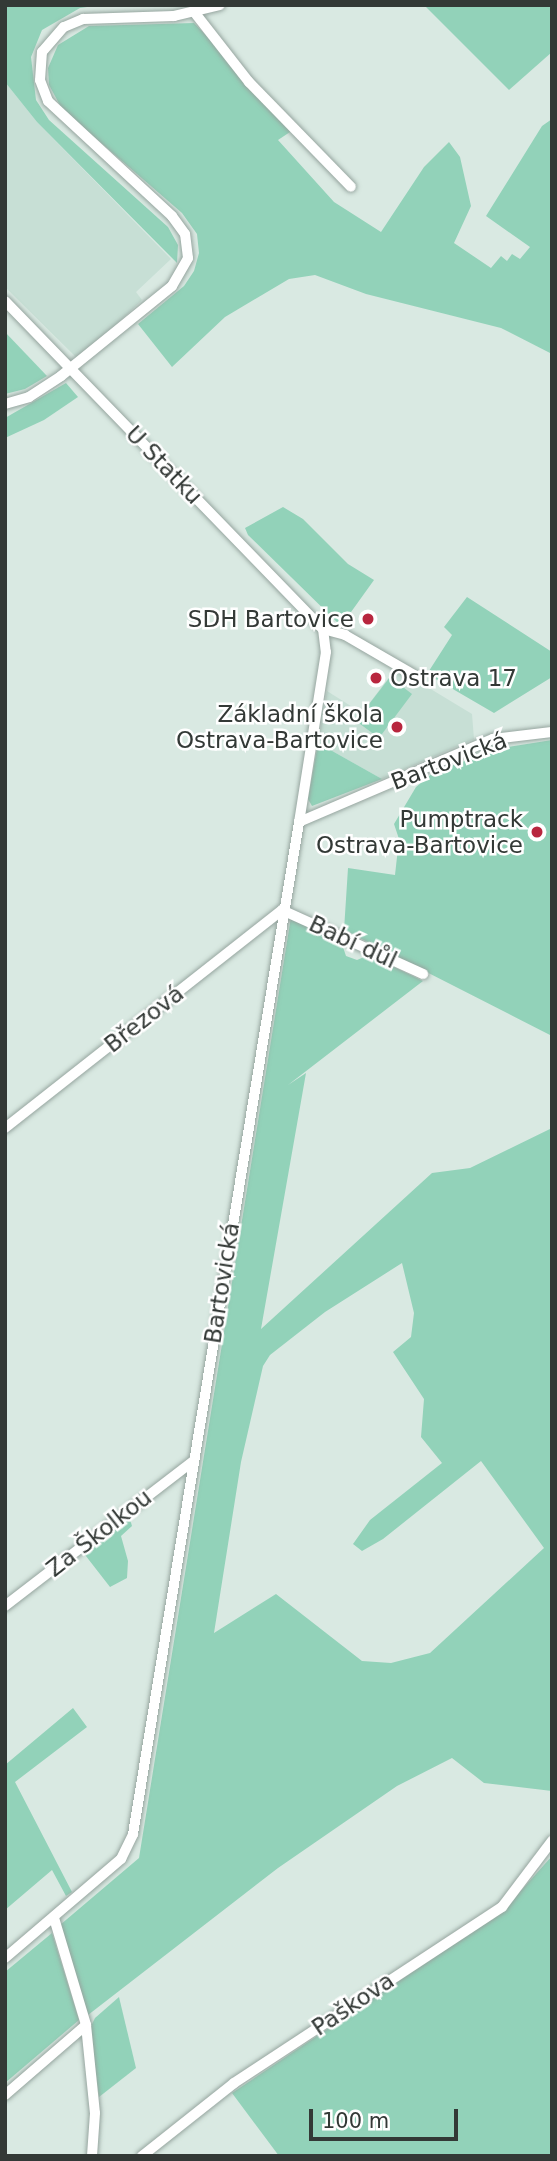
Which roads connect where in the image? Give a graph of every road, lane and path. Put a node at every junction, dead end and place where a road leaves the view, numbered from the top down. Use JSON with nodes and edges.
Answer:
{"nodes":[{"id":1,"x":220,"y":5,"type":"edge"},
{"id":2,"x":195,"y":13,"type":"junction"},
{"id":3,"x":351,"y":187,"type":"dead end"},
{"id":4,"x":5,"y":301,"type":"edge"},
{"id":5,"x":71,"y":369,"type":"junction"},
{"id":6,"x":5,"y":404,"type":"edge"},
{"id":7,"x":323,"y":629,"type":"junction"},
{"id":8,"x":414,"y":675,"type":"dead end"},
{"id":9,"x":552,"y":732,"type":"edge"},
{"id":10,"x":299,"y":822,"type":"junction"},
{"id":11,"x":282,"y":910,"type":"junction"},
{"id":12,"x":423,"y":974,"type":"dead end"},
{"id":13,"x":5,"y":1128,"type":"edge"},
{"id":14,"x":193,"y":1461,"type":"junction"},
{"id":15,"x":5,"y":1606,"type":"edge"},
{"id":16,"x":552,"y":1841,"type":"edge"},
{"id":17,"x":54,"y":1918,"type":"junction"},
{"id":18,"x":5,"y":1958,"type":"edge"},
{"id":19,"x":86,"y":2025,"type":"junction"},
{"id":20,"x":5,"y":2095,"type":"edge"},
{"id":21,"x":92,"y":2156,"type":"edge"},
{"id":22,"x":142,"y":2156,"type":"edge"}],
"edges":[{"from":1,"to":2,"type":"street"},
{"from":2,"to":3,"type":"street"},
{"from":2,"to":5,"type":"street"},
{"from":4,"to":5,"type":"street","name":"U Statku"},
{"from":5,"to":6,"type":"street"},
{"from":5,"to":7,"type":"street","name":"U Statku"},
{"from":7,"to":8,"type":"street","name":"U Statku"},
{"from":7,"to":10,"type":"street"},
{"from":9,"to":10,"type":"street","name":"Bartovická"},
{"from":10,"to":11,"type":"street","name":"Bartovická"},
{"from":11,"to":12,"type":"street","name":"Babí důl"},
{"from":11,"to":13,"type":"street","name":"Březová"},
{"from":11,"to":14,"type":"street","name":"Bartovická"},
{"from":14,"to":15,"type":"street","name":"Za Školkou"},
{"from":14,"to":17,"type":"street","name":"Bartovická"},
{"from":16,"to":22,"type":"street","name":"Paškova"},
{"from":17,"to":18,"type":"street","name":"Bartovická"},
{"from":17,"to":19,"type":"street"},
{"from":19,"to":20,"type":"street"},
{"from":19,"to":21,"type":"street"}]}
